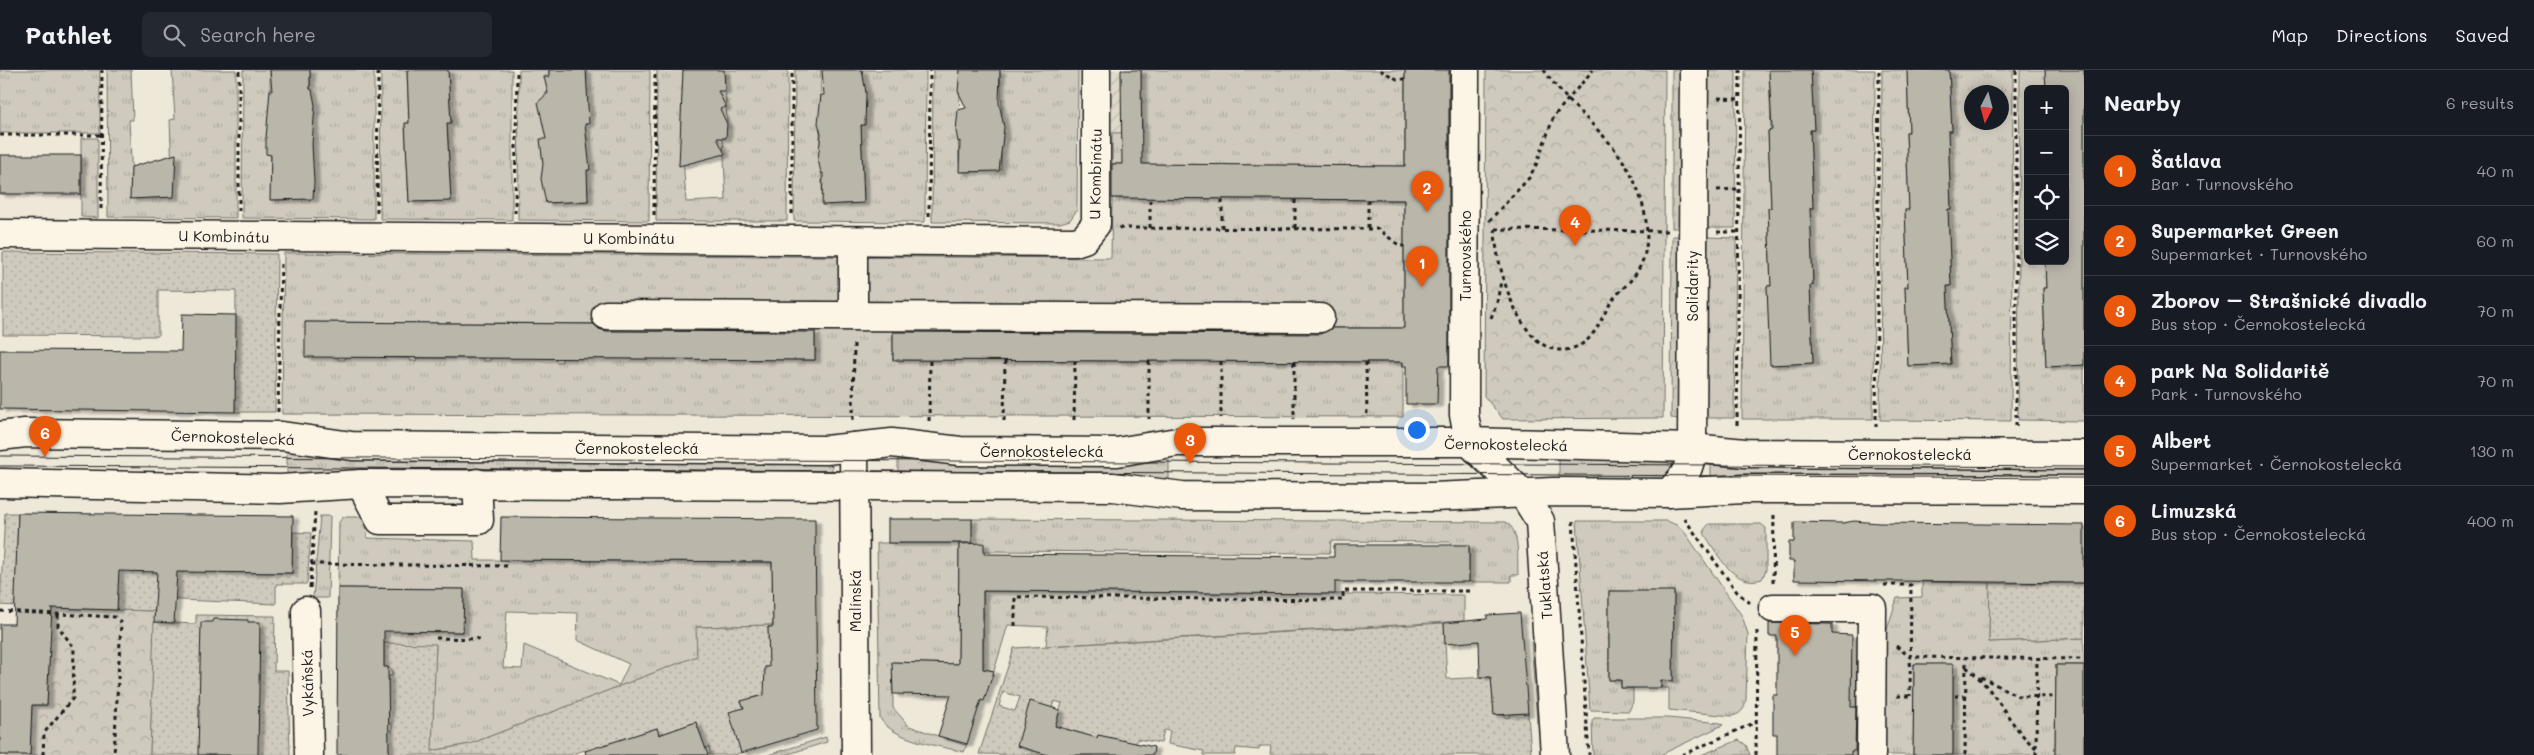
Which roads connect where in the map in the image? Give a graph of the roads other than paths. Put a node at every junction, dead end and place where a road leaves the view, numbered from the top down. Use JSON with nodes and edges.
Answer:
{"nodes":[{"id":1,"x":1096,"y":70,"type":"edge"},
{"id":2,"x":1465,"y":70,"type":"edge"},
{"id":3,"x":1694,"y":70,"type":"edge"},
{"id":4,"x":0,"y":234,"type":"edge"},
{"id":5,"x":854,"y":241,"type":"junction"},
{"id":6,"x":606,"y":315,"type":"dead end"},
{"id":7,"x":853,"y":315,"type":"junction"},
{"id":8,"x":1320,"y":318,"type":"dead end"},
{"id":9,"x":0,"y":436,"type":"edge"},
{"id":10,"x":1469,"y":442,"type":"junction"},
{"id":11,"x":854,"y":447,"type":"junction"},
{"id":12,"x":1692,"y":448,"type":"junction"},
{"id":13,"x":2084,"y":455,"type":"edge"},
{"id":14,"x":477,"y":483,"type":"junction"},
{"id":15,"x":0,"y":484,"type":"edge"},
{"id":16,"x":361,"y":484,"type":"junction"},
{"id":17,"x":855,"y":485,"type":"junction"},
{"id":18,"x":2084,"y":490,"type":"edge"},
{"id":19,"x":1524,"y":495,"type":"junction"},
{"id":20,"x":1674,"y":503,"type":"junction"},
{"id":21,"x":308,"y":602,"type":"road end"},
{"id":22,"x":1762,"y":614,"type":"road end"},
{"id":23,"x":309,"y":755,"type":"edge"},
{"id":24,"x":856,"y":755,"type":"edge"},
{"id":25,"x":1555,"y":755,"type":"edge"},
{"id":26,"x":1871,"y":755,"type":"edge"}],
"edges":[{"from":1,"to":5,"type":"main road","name":"U Kombinátu"},
{"from":2,"to":10,"type":"main road","name":"Turnovského"},
{"from":3,"to":12,"type":"main road","name":"Solidarity"},
{"from":4,"to":5,"type":"main road","name":"U Kombinátu"},
{"from":5,"to":7,"type":"main road"},
{"from":6,"to":7,"type":"main road"},
{"from":7,"to":8,"type":"main road"},
{"from":9,"to":11,"type":"main road","name":"Černokostelecká"},
{"from":10,"to":11,"type":"main road","name":"Černokostelecká"},
{"from":10,"to":12,"type":"main road","name":"Černokostelecká"},
{"from":10,"to":19,"type":"main road","name":"Tuklatská"},
{"from":11,"to":17,"type":"main road","name":"Malínská"},
{"from":12,"to":13,"type":"main road","name":"Černokostelecká"},
{"from":12,"to":20,"type":"main road","name":"Solidarity"},
{"from":14,"to":16,"type":"main road"},
{"from":14,"to":16,"type":"main road"},
{"from":14,"to":17,"type":"main road"},
{"from":15,"to":16,"type":"main road"},
{"from":17,"to":19,"type":"main road"},
{"from":17,"to":24,"type":"main road","name":"Malínská"},
{"from":18,"to":20,"type":"main road"},
{"from":19,"to":20,"type":"main road"},
{"from":19,"to":25,"type":"main road","name":"Tuklatská"},
{"from":21,"to":23,"type":"main road","name":"Vykáňská"},
{"from":22,"to":26,"type":"main road"}]}
